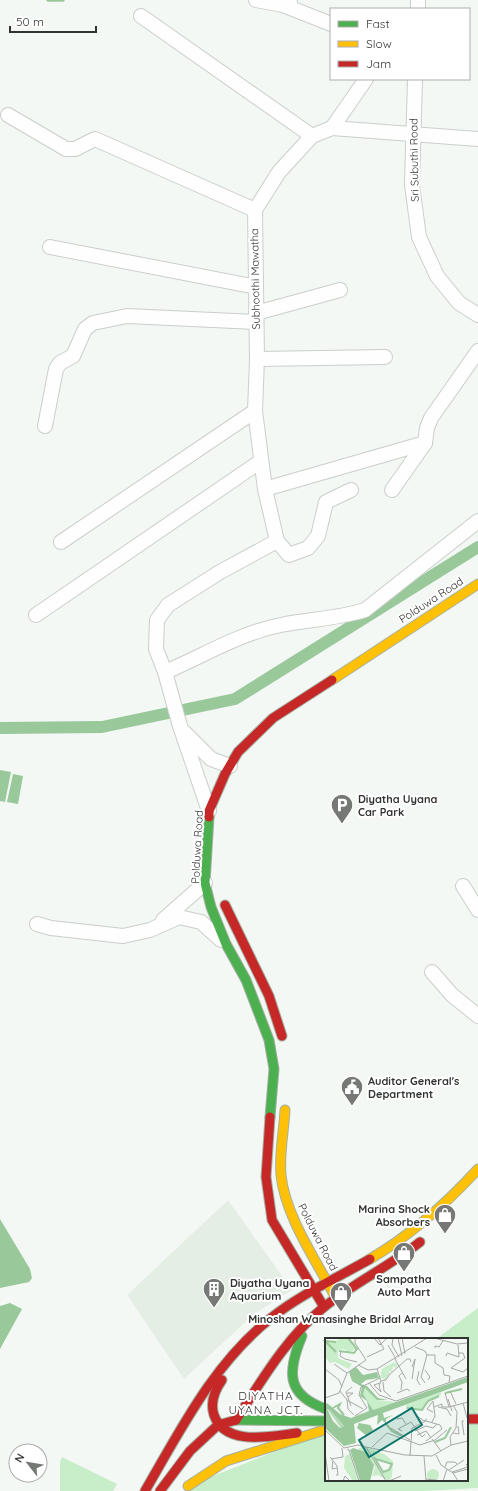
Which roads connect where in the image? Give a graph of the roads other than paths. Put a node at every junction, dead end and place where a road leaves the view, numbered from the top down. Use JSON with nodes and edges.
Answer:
{"nodes":[{"id":1,"x":256,"y":0,"type":"edge"},
{"id":2,"x":289,"y":3,"type":"edge"},
{"id":3,"x":141,"y":16,"type":"dead end"},
{"id":4,"x":330,"y":24,"type":"edge"},
{"id":5,"x":365,"y":80,"type":"edge"},
{"id":6,"x":415,"y":80,"type":"edge"},
{"id":7,"x":8,"y":115,"type":"dead end"},
{"id":8,"x":332,"y":128,"type":"junction"},
{"id":9,"x":412,"y":135,"type":"junction"},
{"id":10,"x":312,"y":136,"type":"junction"},
{"id":11,"x":478,"y":139,"type":"edge"},
{"id":12,"x":255,"y":210,"type":"junction"},
{"id":13,"x":50,"y":248,"type":"dead end"},
{"id":14,"x":256,"y":287,"type":"junction"},
{"id":15,"x":340,"y":290,"type":"dead end"},
{"id":16,"x":478,"y":316,"type":"edge"},
{"id":17,"x":256,"y":317,"type":"junction"},
{"id":18,"x":478,"y":351,"type":"edge"},
{"id":19,"x":385,"y":357,"type":"dead end"},
{"id":20,"x":257,"y":359,"type":"junction"},
{"id":21,"x":255,"y":411,"type":"junction"},
{"id":22,"x":45,"y":426,"type":"dead end"},
{"id":23,"x":425,"y":443,"type":"junction"},
{"id":24,"x":260,"y":461,"type":"junction"},
{"id":25,"x":265,"y":489,"type":"junction"},
{"id":26,"x":350,"y":490,"type":"dead end"},
{"id":27,"x":392,"y":490,"type":"dead end"},
{"id":28,"x":478,"y":522,"type":"edge"},
{"id":29,"x":277,"y":541,"type":"junction"},
{"id":30,"x":61,"y":542,"type":"dead end"},
{"id":31,"x":478,"y":584,"type":"edge"},
{"id":32,"x":36,"y":615,"type":"dead end"},
{"id":33,"x":165,"y":672,"type":"junction"},
{"id":34,"x":180,"y":726,"type":"junction"},
{"id":35,"x":230,"y":766,"type":"junction"},
{"id":36,"x":209,"y":811,"type":"junction"},
{"id":37,"x":205,"y":883,"type":"junction"},
{"id":38,"x":463,"y":886,"type":"dead end"},
{"id":39,"x":219,"y":902,"type":"junction"},
{"id":40,"x":478,"y":910,"type":"edge"},
{"id":41,"x":178,"y":917,"type":"junction"},
{"id":42,"x":37,"y":924,"type":"dead end"},
{"id":43,"x":150,"y":930,"type":"junction"},
{"id":44,"x":226,"y":944,"type":"junction"},
{"id":45,"x":432,"y":972,"type":"dead end"},
{"id":46,"x":478,"y":1016,"type":"edge"},
{"id":47,"x":284,"y":1044,"type":"dead end"},
{"id":48,"x":286,"y":1099,"type":"dead end"},
{"id":49,"x":478,"y":1169,"type":"edge"},
{"id":50,"x":430,"y":1234,"type":"dead end"},
{"id":51,"x":328,"y":1282,"type":"junction"},
{"id":52,"x":314,"y":1290,"type":"junction"},
{"id":53,"x":336,"y":1298,"type":"junction"},
{"id":54,"x":324,"y":1307,"type":"junction"},
{"id":55,"x":308,"y":1320,"type":"junction"},
{"id":56,"x":253,"y":1335,"type":"junction"},
{"id":57,"x":325,"y":1409,"type":"edge"},
{"id":58,"x":236,"y":1420,"type":"junction"},
{"id":59,"x":325,"y":1421,"type":"edge"},
{"id":60,"x":218,"y":1425,"type":"junction"},
{"id":61,"x":323,"y":1431,"type":"edge"},
{"id":62,"x":224,"y":1435,"type":"junction"},
{"id":63,"x":205,"y":1462,"type":"dead end"},
{"id":64,"x":186,"y":1488,"type":"edge"},
{"id":65,"x":145,"y":1491,"type":"edge"},
{"id":66,"x":160,"y":1491,"type":"edge"}],
"edges":[{"from":1,"to":2,"type":"street"},
{"from":2,"to":4,"type":"street"},
{"from":3,"to":10,"type":"street"},
{"from":5,"to":8,"type":"street"},
{"from":6,"to":9,"type":"street","name":"Sri Subuthi Road"},
{"from":7,"to":12,"type":"street"},
{"from":8,"to":9,"type":"street"},
{"from":8,"to":10,"type":"street"},
{"from":9,"to":11,"type":"street"},
{"from":9,"to":16,"type":"street","name":"Sri Subuthi Road"},
{"from":10,"to":12,"type":"street"},
{"from":12,"to":14,"type":"street","name":"Subhoothi Mawatha"},
{"from":13,"to":14,"type":"street"},
{"from":14,"to":17,"type":"street","name":"Subhoothi Mawatha"},
{"from":15,"to":17,"type":"street"},
{"from":17,"to":20,"type":"street","name":"Subhoothi Mawatha"},
{"from":17,"to":22,"type":"street"},
{"from":18,"to":23,"type":"street"},
{"from":19,"to":20,"type":"street"},
{"from":20,"to":21,"type":"street","name":"Subhoothi Mawatha"},
{"from":21,"to":24,"type":"street","name":"Subhoothi Mawatha"},
{"from":21,"to":30,"type":"street"},
{"from":23,"to":25,"type":"street"},
{"from":23,"to":27,"type":"street"},
{"from":24,"to":25,"type":"street","name":"Subhoothi Mawatha"},
{"from":24,"to":32,"type":"street"},
{"from":25,"to":29,"type":"street","name":"Subhoothi Mawatha"},
{"from":26,"to":29,"type":"street"},
{"from":28,"to":33,"type":"street"},
{"from":29,"to":33,"type":"street"},
{"from":31,"to":35,"type":"main road","name":"Polduwa Road"},
{"from":33,"to":34,"type":"street"},
{"from":34,"to":35,"type":"street"},
{"from":34,"to":36,"type":"street"},
{"from":35,"to":36,"type":"main road","name":"Polduwa Road"},
{"from":36,"to":37,"type":"main road","name":"Polduwa Road"},
{"from":37,"to":39,"type":"main road","name":"Polduwa Road"},
{"from":37,"to":43,"type":"street"},
{"from":38,"to":40,"type":"street"},
{"from":39,"to":41,"type":"street"},
{"from":39,"to":44,"type":"main road","name":"Polduwa Road"},
{"from":39,"to":47,"type":"main road","name":"Polduwa Road"},
{"from":41,"to":43,"type":"street"},
{"from":41,"to":44,"type":"street"},
{"from":42,"to":43,"type":"street"},
{"from":44,"to":52,"type":"main road","name":"Polduwa Road"},
{"from":45,"to":46,"type":"street"},
{"from":48,"to":51,"type":"main road","name":"Polduwa Road"},
{"from":49,"to":51,"type":"main road"},
{"from":50,"to":53,"type":"main road"},
{"from":51,"to":52,"type":"main road"},
{"from":51,"to":53,"type":"main road","name":"Polduwa Road"},
{"from":52,"to":54,"type":"main road","name":"Polduwa Road"},
{"from":52,"to":56,"type":"main road"},
{"from":53,"to":54,"type":"main road"},
{"from":54,"to":55,"type":"main road"},
{"from":55,"to":57,"type":"main road"},
{"from":55,"to":58,"type":"main road"},
{"from":56,"to":60,"type":"main road"},
{"from":56,"to":65,"type":"main road"},
{"from":58,"to":59,"type":"main road"},
{"from":58,"to":60,"type":"main road"},
{"from":58,"to":62,"type":"main road"},
{"from":60,"to":62,"type":"main road"},
{"from":60,"to":66,"type":"main road"},
{"from":61,"to":62,"type":"main road"},
{"from":61,"to":64,"type":"main road"},
{"from":63,"to":64,"type":"main road"}]}
